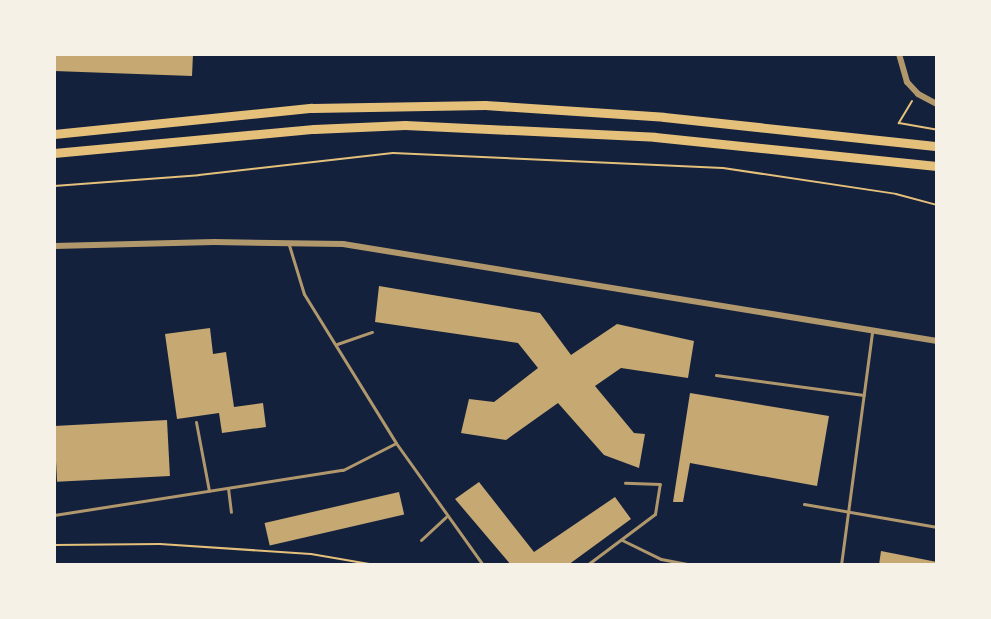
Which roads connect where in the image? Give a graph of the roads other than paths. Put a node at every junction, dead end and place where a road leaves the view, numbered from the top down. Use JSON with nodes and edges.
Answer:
{"nodes":[{"id":1,"x":899,"y":54,"type":"edge"},
{"id":2,"x":937,"y":104,"type":"edge"},
{"id":3,"x":54,"y":134,"type":"edge"},
{"id":4,"x":937,"y":146,"type":"edge"},
{"id":5,"x":54,"y":153,"type":"edge"},
{"id":6,"x":937,"y":166,"type":"edge"},
{"id":7,"x":288,"y":243,"type":"junction"},
{"id":8,"x":54,"y":246,"type":"edge"},
{"id":9,"x":872,"y":331,"type":"junction"},
{"id":10,"x":372,"y":332,"type":"dead end"},
{"id":11,"x":937,"y":341,"type":"edge"},
{"id":12,"x":337,"y":344,"type":"junction"},
{"id":13,"x":716,"y":375,"type":"dead end"},
{"id":14,"x":864,"y":395,"type":"junction"},
{"id":15,"x":195,"y":422,"type":"dead end"},
{"id":16,"x":396,"y":443,"type":"junction"},
{"id":17,"x":625,"y":483,"type":"dead end"},
{"id":18,"x":228,"y":488,"type":"junction"},
{"id":19,"x":208,"y":491,"type":"junction"},
{"id":20,"x":804,"y":504,"type":"dead end"},
{"id":21,"x":231,"y":512,"type":"dead end"},
{"id":22,"x":848,"y":512,"type":"junction"},
{"id":23,"x":54,"y":515,"type":"edge"},
{"id":24,"x":446,"y":517,"type":"junction"},
{"id":25,"x":937,"y":527,"type":"edge"},
{"id":26,"x":622,"y":539,"type":"junction"},
{"id":27,"x":421,"y":540,"type":"dead end"},
{"id":28,"x":483,"y":565,"type":"edge"},
{"id":29,"x":587,"y":565,"type":"edge"},
{"id":30,"x":693,"y":565,"type":"edge"},
{"id":31,"x":841,"y":565,"type":"edge"}],
"edges":[{"from":1,"to":2,"type":"street"},
{"from":3,"to":4,"type":"main road"},
{"from":5,"to":6,"type":"main road"},
{"from":7,"to":8,"type":"street"},
{"from":7,"to":9,"type":"street"},
{"from":7,"to":12,"type":"lane"},
{"from":9,"to":11,"type":"street"},
{"from":9,"to":14,"type":"lane"},
{"from":10,"to":12,"type":"lane"},
{"from":12,"to":16,"type":"lane"},
{"from":13,"to":14,"type":"lane"},
{"from":14,"to":22,"type":"lane"},
{"from":15,"to":19,"type":"lane"},
{"from":16,"to":18,"type":"lane"},
{"from":16,"to":24,"type":"lane"},
{"from":17,"to":26,"type":"lane"},
{"from":18,"to":19,"type":"lane"},
{"from":18,"to":21,"type":"lane"},
{"from":19,"to":23,"type":"lane"},
{"from":20,"to":22,"type":"lane"},
{"from":22,"to":25,"type":"lane"},
{"from":22,"to":31,"type":"lane"},
{"from":24,"to":27,"type":"lane"},
{"from":24,"to":28,"type":"lane"},
{"from":26,"to":29,"type":"lane"},
{"from":26,"to":30,"type":"lane"}]}
